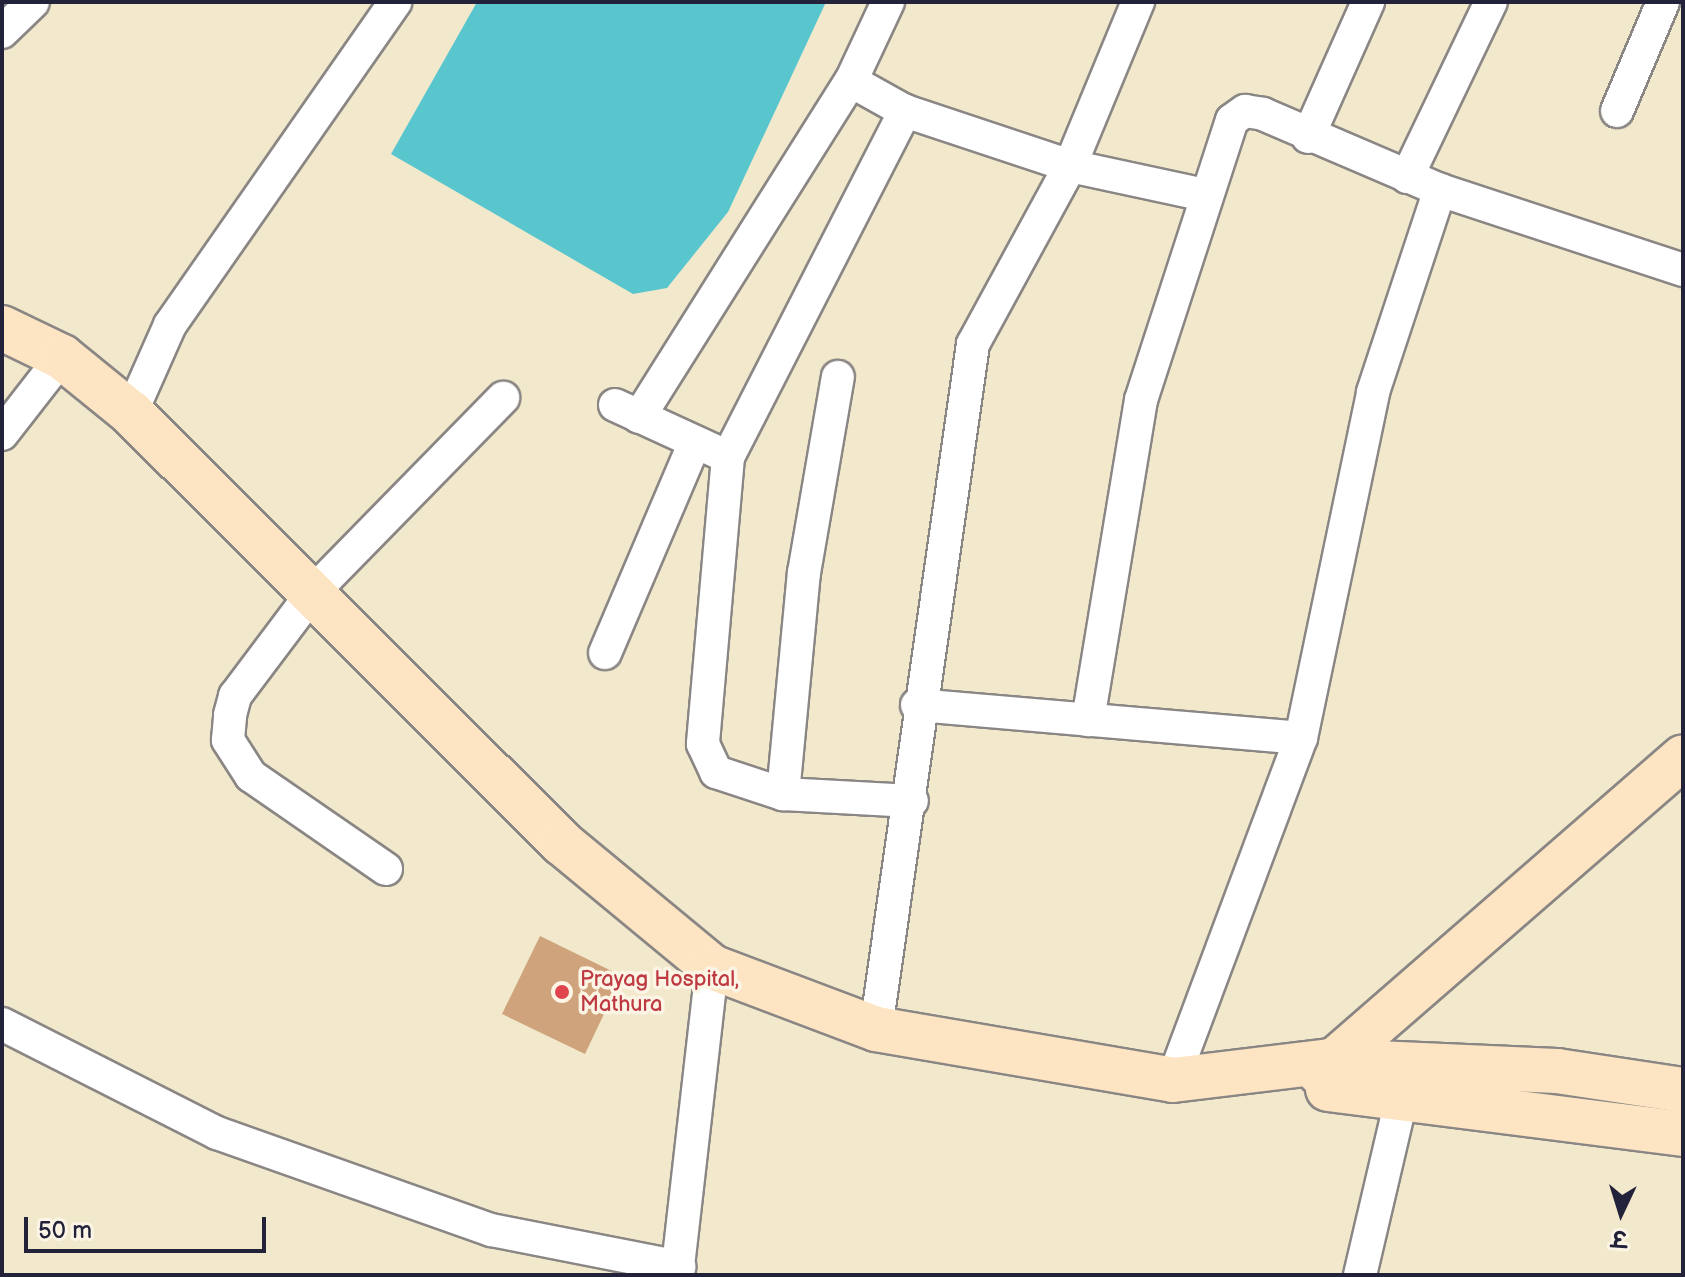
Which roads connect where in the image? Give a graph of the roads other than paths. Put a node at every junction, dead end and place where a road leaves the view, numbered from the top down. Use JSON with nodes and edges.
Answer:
{"nodes":[{"id":1,"x":33,"y":2,"type":"edge"},
{"id":2,"x":395,"y":2,"type":"edge"},
{"id":3,"x":888,"y":2,"type":"edge"},
{"id":4,"x":1138,"y":2,"type":"edge"},
{"id":5,"x":1368,"y":2,"type":"edge"},
{"id":6,"x":1491,"y":2,"type":"edge"},
{"id":7,"x":1663,"y":2,"type":"edge"},
{"id":8,"x":2,"y":32,"type":"edge"},
{"id":9,"x":851,"y":81,"type":"junction"},
{"id":10,"x":905,"y":111,"type":"junction"},
{"id":11,"x":1617,"y":111,"type":"dead end"},
{"id":12,"x":1308,"y":137,"type":"junction"},
{"id":13,"x":1070,"y":166,"type":"junction"},
{"id":14,"x":1407,"y":177,"type":"junction"},
{"id":15,"x":1440,"y":190,"type":"junction"},
{"id":16,"x":1205,"y":195,"type":"junction"},
{"id":17,"x":1683,"y":270,"type":"edge"},
{"id":18,"x":2,"y":328,"type":"edge"},
{"id":19,"x":62,"y":357,"type":"junction"},
{"id":20,"x":838,"y":377,"type":"dead end"},
{"id":21,"x":503,"y":398,"type":"dead end"},
{"id":22,"x":131,"y":413,"type":"junction"},
{"id":23,"x":2,"y":434,"type":"edge"},
{"id":24,"x":695,"y":442,"type":"junction"},
{"id":25,"x":728,"y":457,"type":"junction"},
{"id":26,"x":313,"y":592,"type":"junction"},
{"id":27,"x":605,"y":653,"type":"dead end"},
{"id":28,"x":917,"y":705,"type":"junction"},
{"id":29,"x":1088,"y":720,"type":"junction"},
{"id":30,"x":1301,"y":738,"type":"junction"},
{"id":31,"x":1683,"y":757,"type":"edge"},
{"id":32,"x":783,"y":794,"type":"junction"},
{"id":33,"x":912,"y":801,"type":"junction"},
{"id":34,"x":386,"y":869,"type":"dead end"},
{"id":35,"x":712,"y":967,"type":"junction"},
{"id":36,"x":2,"y":1024,"type":"edge"},
{"id":37,"x":876,"y":1029,"type":"junction"},
{"id":38,"x":1318,"y":1074,"type":"junction"},
{"id":39,"x":1173,"y":1080,"type":"junction"},
{"id":40,"x":1683,"y":1090,"type":"edge"},
{"id":41,"x":1402,"y":1096,"type":"junction"},
{"id":42,"x":1683,"y":1134,"type":"edge"},
{"id":43,"x":678,"y":1271,"type":"edge"},
{"id":44,"x":1360,"y":1275,"type":"edge"}],
"edges":[{"from":1,"to":8,"type":"street"},
{"from":2,"to":22,"type":"street"},
{"from":3,"to":9,"type":"street"},
{"from":4,"to":13,"type":"street"},
{"from":5,"to":12,"type":"street"},
{"from":6,"to":14,"type":"street"},
{"from":7,"to":11,"type":"street"},
{"from":9,"to":10,"type":"street"},
{"from":9,"to":24,"type":"street"},
{"from":10,"to":13,"type":"street"},
{"from":10,"to":25,"type":"street"},
{"from":12,"to":14,"type":"street"},
{"from":12,"to":16,"type":"street"},
{"from":13,"to":16,"type":"street"},
{"from":13,"to":28,"type":"street"},
{"from":14,"to":15,"type":"street"},
{"from":15,"to":17,"type":"street"},
{"from":15,"to":30,"type":"street"},
{"from":16,"to":29,"type":"street"},
{"from":18,"to":19,"type":"main road"},
{"from":19,"to":22,"type":"main road"},
{"from":19,"to":23,"type":"street"},
{"from":20,"to":32,"type":"street"},
{"from":21,"to":26,"type":"street"},
{"from":22,"to":26,"type":"main road"},
{"from":24,"to":25,"type":"street"},
{"from":24,"to":27,"type":"street"},
{"from":25,"to":32,"type":"street"},
{"from":26,"to":34,"type":"street"},
{"from":26,"to":35,"type":"main road"},
{"from":28,"to":29,"type":"street"},
{"from":28,"to":33,"type":"street"},
{"from":29,"to":30,"type":"street"},
{"from":30,"to":39,"type":"street"},
{"from":31,"to":38,"type":"main road"},
{"from":32,"to":33,"type":"street"},
{"from":33,"to":37,"type":"street"},
{"from":35,"to":37,"type":"main road"},
{"from":35,"to":43,"type":"street"},
{"from":36,"to":43,"type":"street"},
{"from":37,"to":39,"type":"main road"},
{"from":38,"to":39,"type":"main road"},
{"from":38,"to":40,"type":"main road"},
{"from":38,"to":41,"type":"main road"},
{"from":41,"to":42,"type":"main road"},
{"from":41,"to":44,"type":"street"}]}
